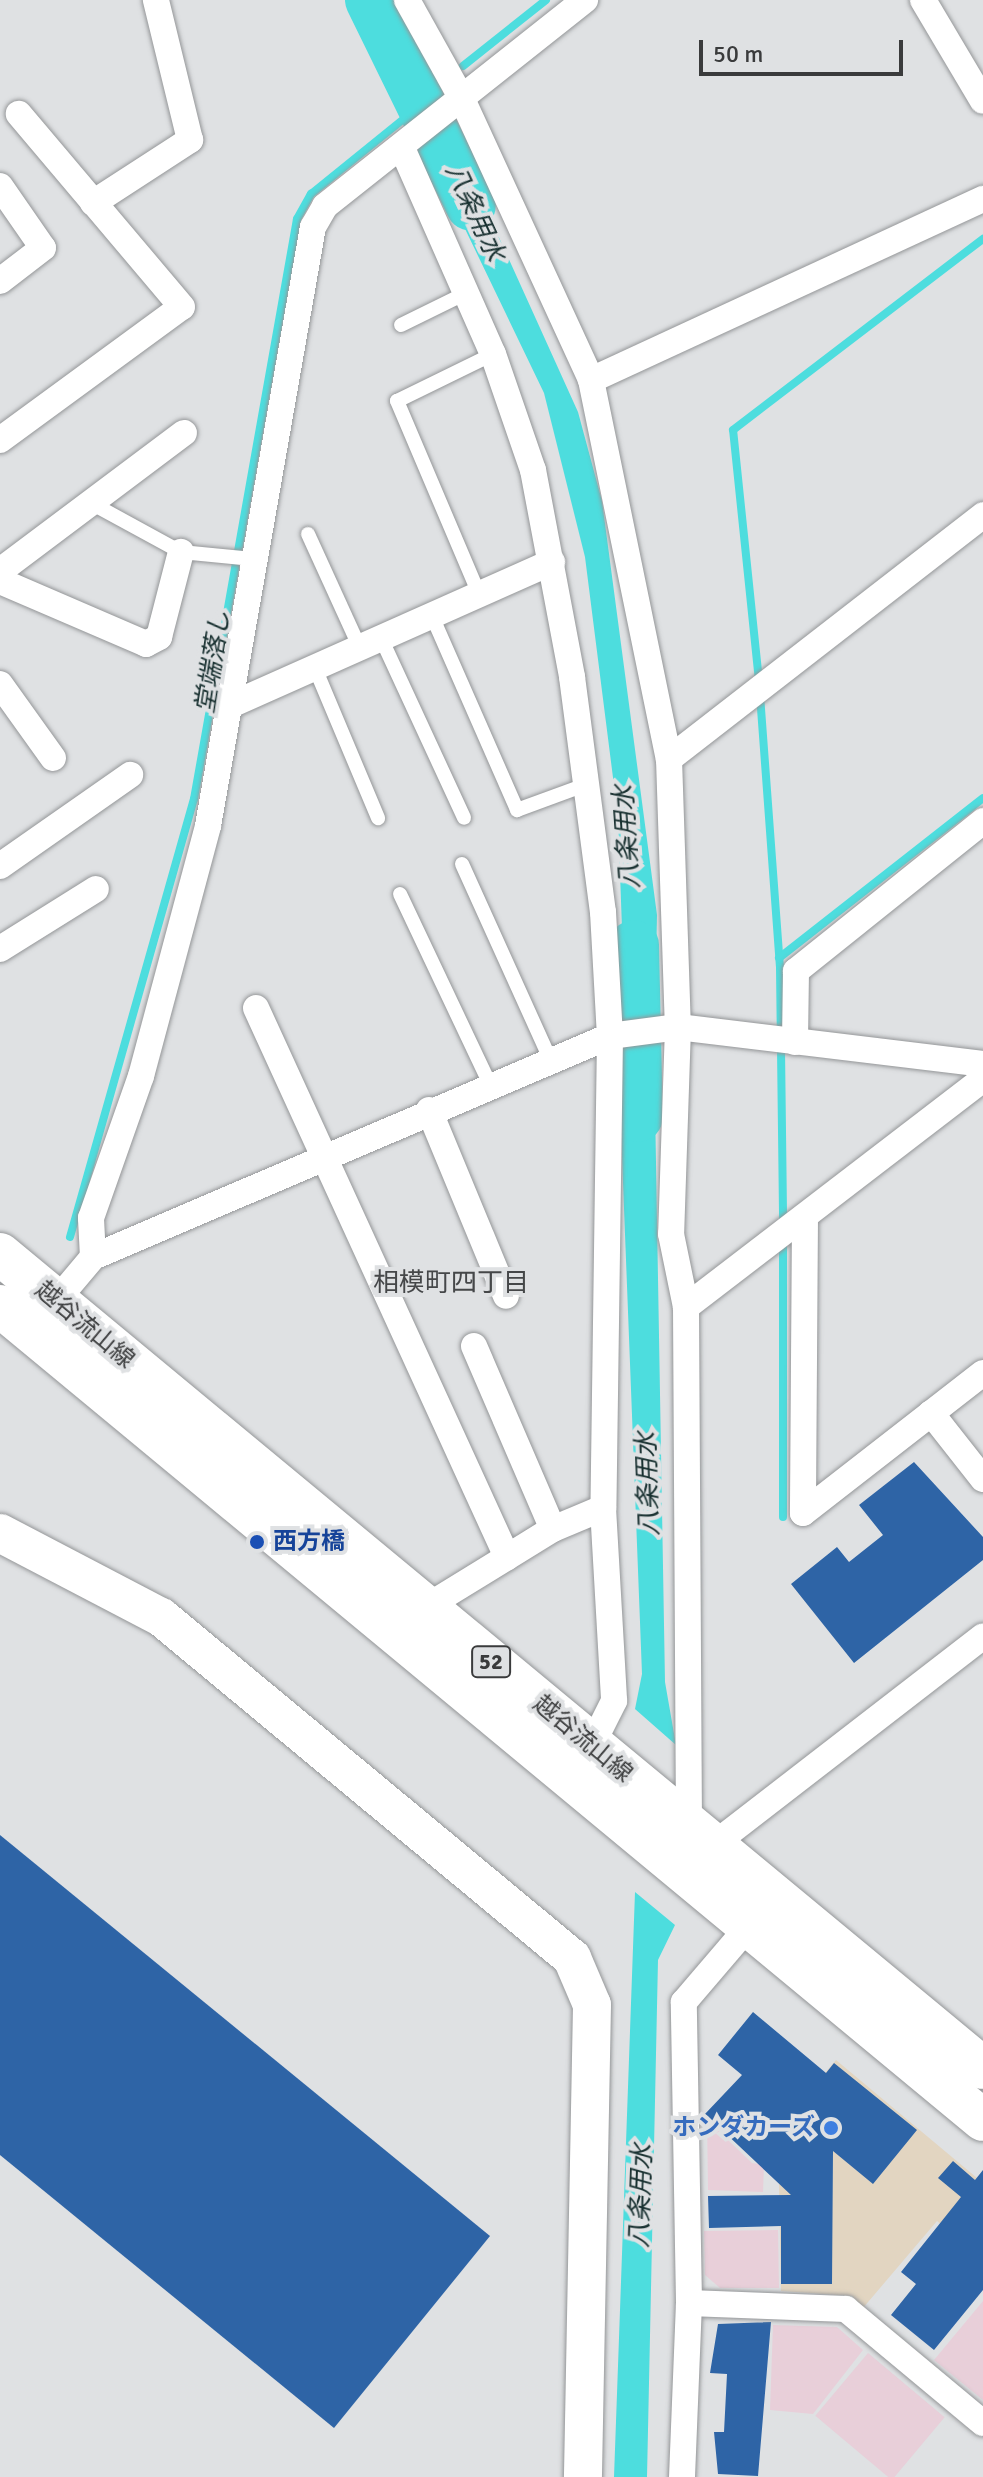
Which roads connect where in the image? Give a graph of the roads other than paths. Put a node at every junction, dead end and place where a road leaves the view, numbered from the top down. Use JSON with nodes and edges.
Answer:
{"nodes":[{"id":1,"x":156,"y":0,"type":"edge"},
{"id":2,"x":407,"y":0,"type":"edge"},
{"id":3,"x":585,"y":0,"type":"edge"},
{"id":4,"x":923,"y":0,"type":"edge"},
{"id":5,"x":983,"y":101,"type":"edge"},
{"id":6,"x":456,"y":104,"type":"junction"},
{"id":7,"x":19,"y":114,"type":"dead end"},
{"id":8,"x":412,"y":141,"type":"junction"},
{"id":9,"x":0,"y":186,"type":"edge"},
{"id":10,"x":983,"y":199,"type":"edge"},
{"id":11,"x":93,"y":203,"type":"junction"},
{"id":12,"x":0,"y":281,"type":"edge"},
{"id":13,"x":466,"y":293,"type":"junction"},
{"id":14,"x":401,"y":325,"type":"dead end"},
{"id":15,"x":493,"y":354,"type":"junction"},
{"id":16,"x":591,"y":380,"type":"junction"},
{"id":17,"x":184,"y":433,"type":"dead end"},
{"id":18,"x":0,"y":440,"type":"edge"},
{"id":19,"x":91,"y":503,"type":"junction"},
{"id":20,"x":983,"y":515,"type":"edge"},
{"id":21,"x":308,"y":534,"type":"dead end"},
{"id":22,"x":181,"y":552,"type":"junction"},
{"id":23,"x":251,"y":559,"type":"junction"},
{"id":24,"x":552,"y":562,"type":"junction"},
{"id":25,"x":0,"y":571,"type":"edge"},
{"id":26,"x":0,"y":581,"type":"edge"},
{"id":27,"x":479,"y":594,"type":"junction"},
{"id":28,"x":432,"y":616,"type":"junction"},
{"id":29,"x":371,"y":643,"type":"junction"},
{"id":30,"x":315,"y":668,"type":"junction"},
{"id":31,"x":0,"y":684,"type":"edge"},
{"id":32,"x":226,"y":707,"type":"junction"},
{"id":33,"x":53,"y":758,"type":"dead end"},
{"id":34,"x":669,"y":759,"type":"junction"},
{"id":35,"x":130,"y":775,"type":"dead end"},
{"id":36,"x":585,"y":785,"type":"junction"},
{"id":37,"x":378,"y":818,"type":"dead end"},
{"id":38,"x":464,"y":818,"type":"dead end"},
{"id":39,"x":983,"y":821,"type":"edge"},
{"id":40,"x":462,"y":864,"type":"dead end"},
{"id":41,"x":0,"y":866,"type":"edge"},
{"id":42,"x":96,"y":889,"type":"dead end"},
{"id":43,"x":400,"y":894,"type":"dead end"},
{"id":44,"x":0,"y":949,"type":"edge"},
{"id":45,"x":256,"y":1008,"type":"dead end"},
{"id":46,"x":670,"y":1027,"type":"junction"},
{"id":47,"x":617,"y":1035,"type":"junction"},
{"id":48,"x":795,"y":1042,"type":"junction"},
{"id":49,"x":549,"y":1057,"type":"junction"},
{"id":50,"x":983,"y":1064,"type":"edge"},
{"id":51,"x":983,"y":1079,"type":"edge"},
{"id":52,"x":489,"y":1082,"type":"junction"},
{"id":53,"x":429,"y":1110,"type":"junction"},
{"id":54,"x":327,"y":1157,"type":"junction"},
{"id":55,"x":805,"y":1217,"type":"junction"},
{"id":56,"x":0,"y":1254,"type":"edge"},
{"id":57,"x":93,"y":1257,"type":"junction"},
{"id":58,"x":506,"y":1296,"type":"dead end"},
{"id":59,"x":56,"y":1301,"type":"junction"},
{"id":60,"x":0,"y":1306,"type":"edge"},
{"id":61,"x":686,"y":1307,"type":"junction"},
{"id":62,"x":474,"y":1346,"type":"dead end"},
{"id":63,"x":983,"y":1373,"type":"edge"},
{"id":64,"x":931,"y":1413,"type":"junction"},
{"id":65,"x":983,"y":1479,"type":"edge"},
{"id":66,"x":603,"y":1508,"type":"junction"},
{"id":67,"x":553,"y":1529,"type":"junction"},
{"id":68,"x":0,"y":1533,"type":"edge"},
{"id":69,"x":507,"y":1557,"type":"junction"},
{"id":70,"x":426,"y":1607,"type":"junction"},
{"id":71,"x":983,"y":1636,"type":"edge"},
{"id":72,"x":591,"y":1747,"type":"junction"},
{"id":73,"x":701,"y":1835,"type":"junction"},
{"id":74,"x":749,"y":1926,"type":"junction"},
{"id":75,"x":983,"y":2068,"type":"edge"},
{"id":76,"x":983,"y":2120,"type":"edge"},
{"id":77,"x":689,"y":2303,"type":"junction"},
{"id":78,"x":983,"y":2423,"type":"edge"},
{"id":79,"x":583,"y":2477,"type":"edge"},
{"id":80,"x":682,"y":2477,"type":"edge"}],
"edges":[{"from":1,"to":11,"type":"street"},
{"from":2,"to":6,"type":"street"},
{"from":3,"to":6,"type":"street"},
{"from":4,"to":5,"type":"street"},
{"from":6,"to":8,"type":"street"},
{"from":6,"to":16,"type":"street"},
{"from":7,"to":11,"type":"street"},
{"from":8,"to":13,"type":"street"},
{"from":8,"to":23,"type":"street"},
{"from":9,"to":12,"type":"street"},
{"from":10,"to":16,"type":"street"},
{"from":11,"to":18,"type":"street"},
{"from":13,"to":14,"type":"lane"},
{"from":13,"to":15,"type":"street"},
{"from":15,"to":24,"type":"street"},
{"from":15,"to":27,"type":"lane"},
{"from":16,"to":34,"type":"street"},
{"from":17,"to":19,"type":"street"},
{"from":19,"to":22,"type":"lane"},
{"from":19,"to":25,"type":"street"},
{"from":20,"to":34,"type":"street"},
{"from":21,"to":29,"type":"lane"},
{"from":22,"to":23,"type":"lane"},
{"from":22,"to":26,"type":"street"},
{"from":23,"to":32,"type":"street"},
{"from":24,"to":27,"type":"street"},
{"from":24,"to":36,"type":"street"},
{"from":27,"to":28,"type":"street"},
{"from":28,"to":29,"type":"street"},
{"from":28,"to":36,"type":"lane"},
{"from":29,"to":30,"type":"street"},
{"from":29,"to":38,"type":"lane"},
{"from":30,"to":32,"type":"street"},
{"from":30,"to":37,"type":"lane"},
{"from":31,"to":33,"type":"street"},
{"from":32,"to":57,"type":"street"},
{"from":34,"to":46,"type":"street"},
{"from":35,"to":41,"type":"street"},
{"from":36,"to":47,"type":"street"},
{"from":39,"to":48,"type":"street"},
{"from":40,"to":49,"type":"lane"},
{"from":42,"to":44,"type":"street"},
{"from":43,"to":52,"type":"lane"},
{"from":45,"to":54,"type":"street"},
{"from":46,"to":47,"type":"street"},
{"from":46,"to":48,"type":"street"},
{"from":46,"to":61,"type":"street"},
{"from":47,"to":49,"type":"street"},
{"from":47,"to":66,"type":"street"},
{"from":48,"to":50,"type":"street"},
{"from":49,"to":52,"type":"street"},
{"from":51,"to":55,"type":"street"},
{"from":52,"to":53,"type":"street"},
{"from":53,"to":54,"type":"street"},
{"from":53,"to":58,"type":"street"},
{"from":54,"to":57,"type":"street"},
{"from":54,"to":69,"type":"street"},
{"from":55,"to":61,"type":"street"},
{"from":55,"to":64,"type":"street"},
{"from":56,"to":59,"type":"main road","name":"越谷流山線","number":"52"},
{"from":57,"to":59,"type":"street"},
{"from":59,"to":70,"type":"main road","name":"越谷流山線","number":"52"},
{"from":60,"to":74,"type":"main road","name":"越谷流山線","number":"52"},
{"from":61,"to":73,"type":"street"},
{"from":62,"to":67,"type":"street"},
{"from":63,"to":64,"type":"street"},
{"from":64,"to":65,"type":"street"},
{"from":66,"to":67,"type":"street"},
{"from":66,"to":72,"type":"street"},
{"from":67,"to":69,"type":"street"},
{"from":68,"to":79,"type":"street"},
{"from":69,"to":70,"type":"street"},
{"from":70,"to":72,"type":"main road","name":"越谷流山線","number":"52"},
{"from":71,"to":73,"type":"street"},
{"from":72,"to":73,"type":"main road","name":"越谷流山線","number":"52"},
{"from":73,"to":75,"type":"main road","name":"越谷流山線","number":"52"},
{"from":74,"to":76,"type":"main road","name":"越谷流山線","number":"52"},
{"from":74,"to":77,"type":"street"},
{"from":77,"to":78,"type":"street"},
{"from":77,"to":80,"type":"street"}]}
